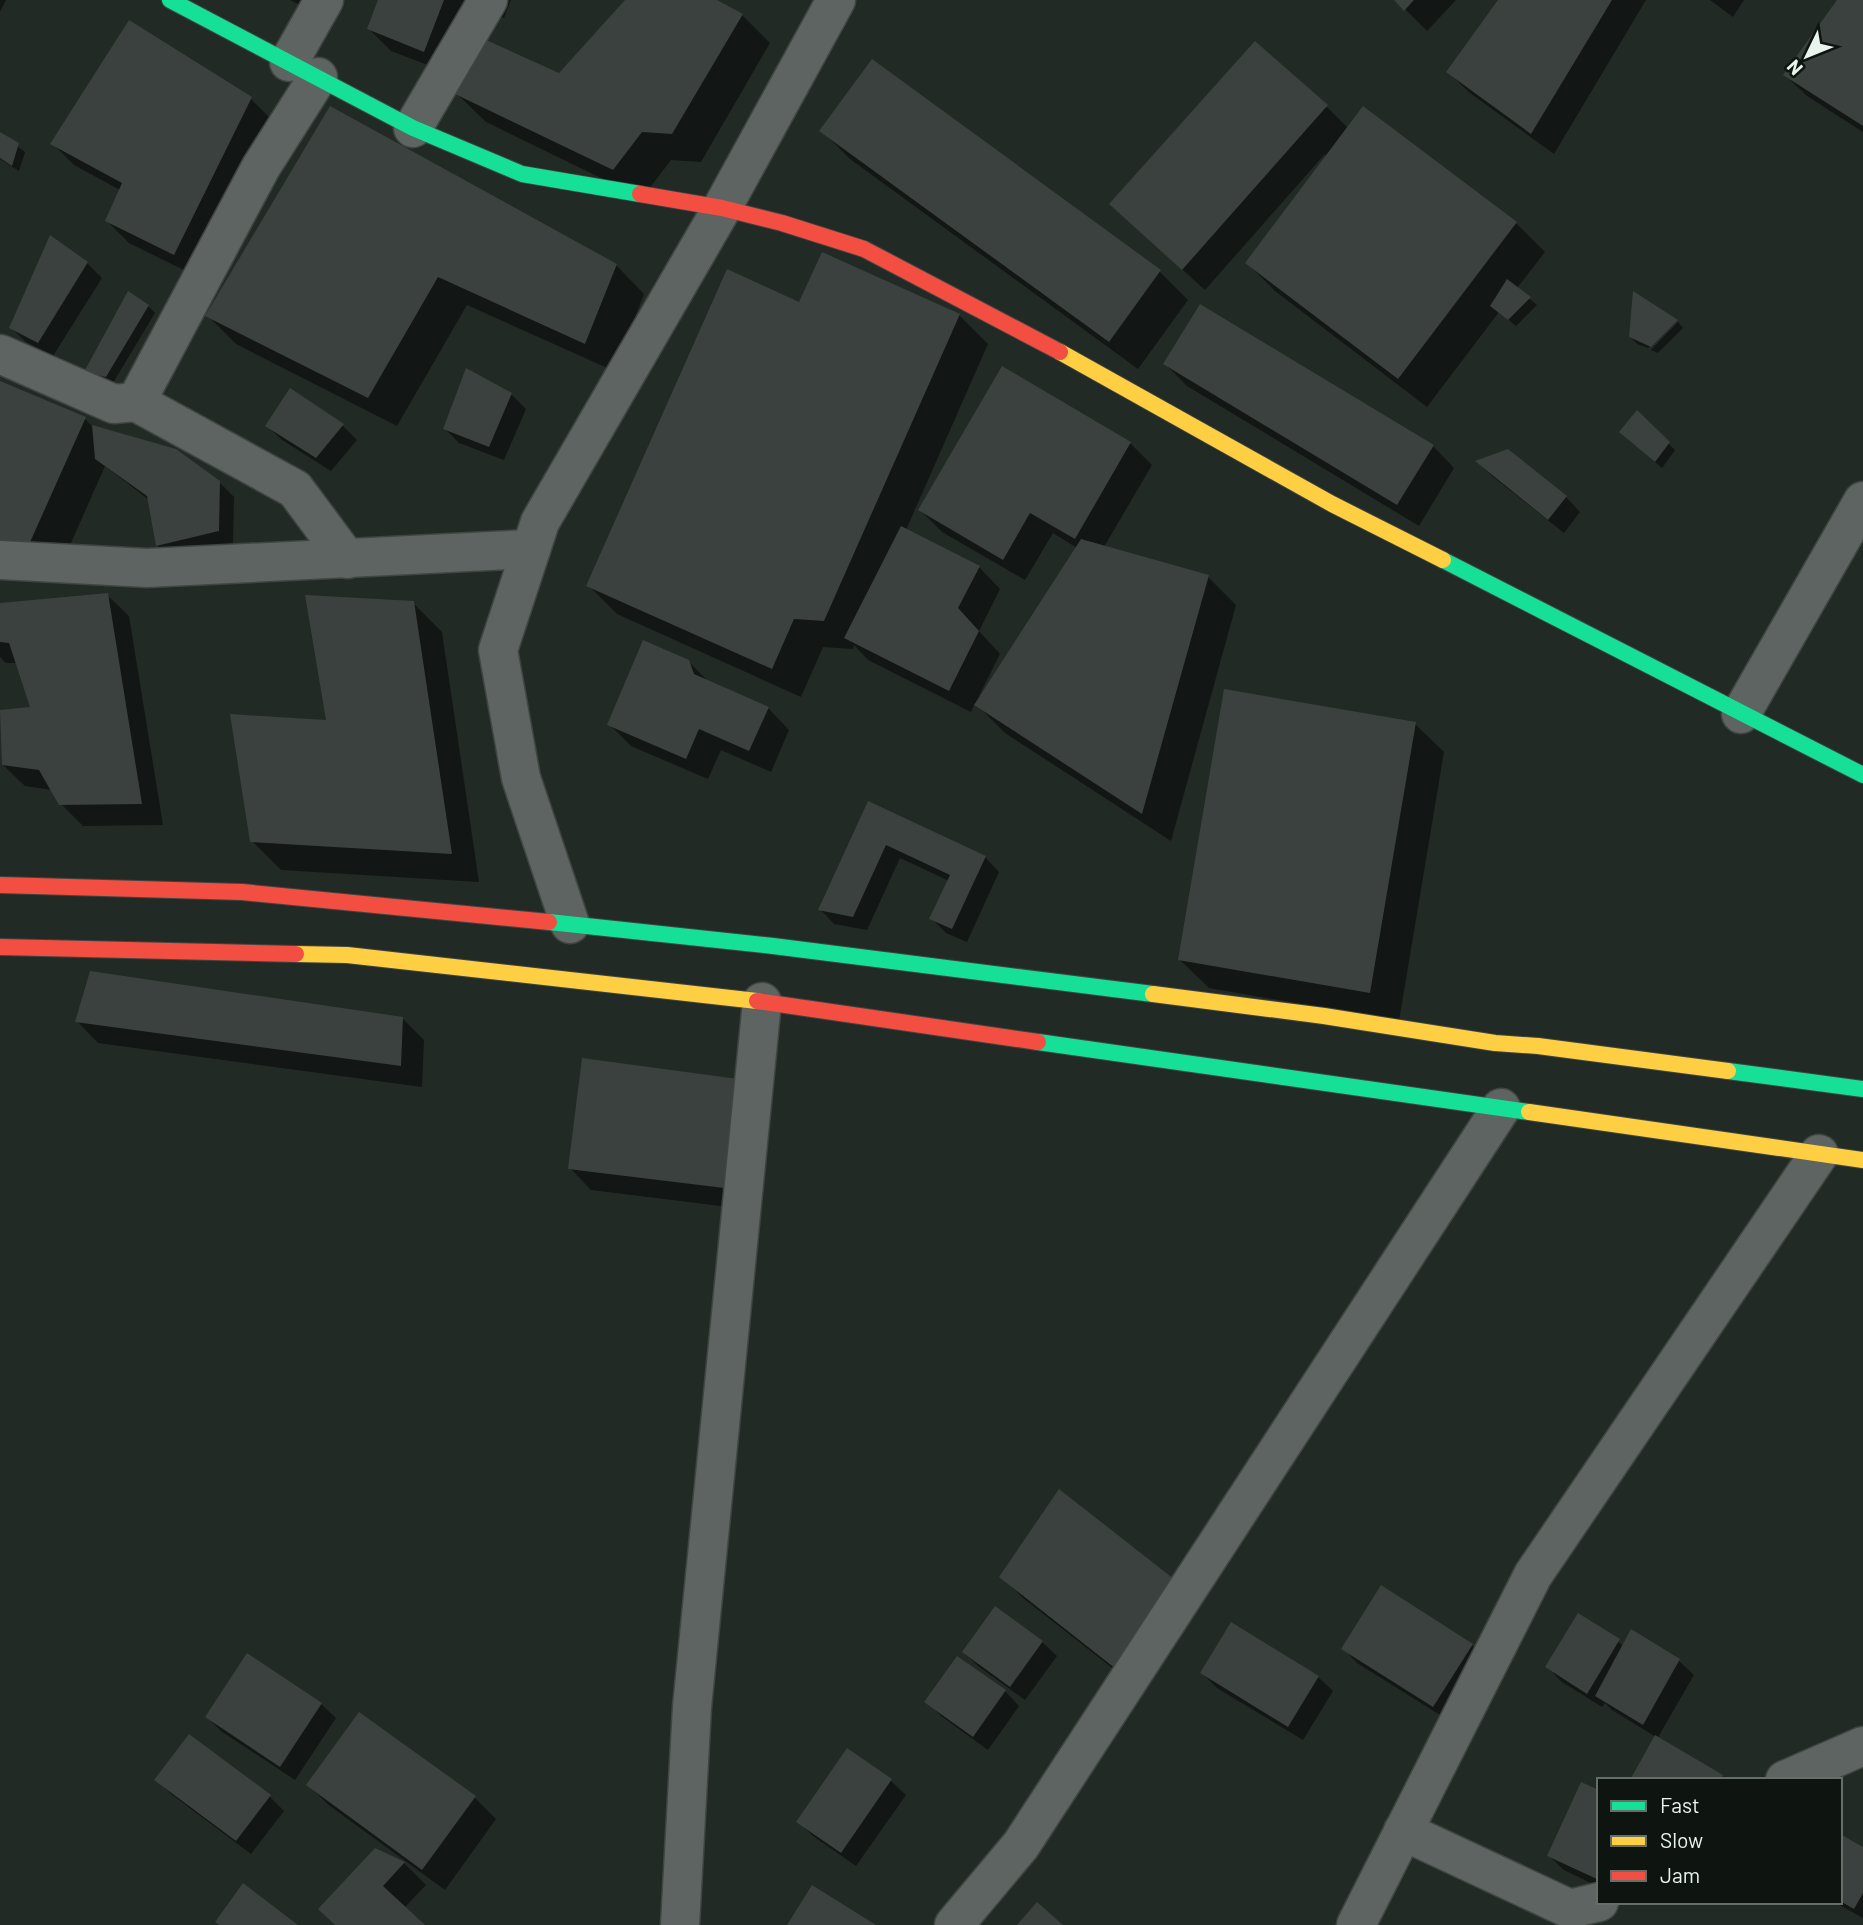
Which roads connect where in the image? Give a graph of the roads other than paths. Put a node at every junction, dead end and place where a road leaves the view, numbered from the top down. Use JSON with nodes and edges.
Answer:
{"nodes":[{"id":1,"x":170,"y":0,"type":"edge"},
{"id":2,"x":324,"y":0,"type":"edge"},
{"id":3,"x":488,"y":0,"type":"edge"},
{"id":4,"x":836,"y":0,"type":"edge"},
{"id":5,"x":303,"y":70,"type":"junction"},
{"id":6,"x":413,"y":128,"type":"junction"},
{"id":7,"x":722,"y":208,"type":"junction"},
{"id":8,"x":0,"y":354,"type":"edge"},
{"id":9,"x":136,"y":402,"type":"junction"},
{"id":10,"x":1863,"y":501,"type":"edge"},
{"id":11,"x":531,"y":549,"type":"junction"},
{"id":12,"x":348,"y":559,"type":"junction"},
{"id":13,"x":0,"y":560,"type":"edge"},
{"id":14,"x":1741,"y":714,"type":"junction"},
{"id":15,"x":1863,"y":775,"type":"edge"},
{"id":16,"x":0,"y":885,"type":"edge"},
{"id":17,"x":570,"y":924,"type":"junction"},
{"id":18,"x":0,"y":947,"type":"edge"},
{"id":19,"x":762,"y":1002,"type":"junction"},
{"id":20,"x":1863,"y":1089,"type":"edge"},
{"id":21,"x":1501,"y":1108,"type":"junction"},
{"id":22,"x":1819,"y":1154,"type":"junction"},
{"id":23,"x":1863,"y":1160,"type":"edge"},
{"id":24,"x":1863,"y":1746,"type":"edge"},
{"id":25,"x":1790,"y":1778,"type":"edge"},
{"id":26,"x":1403,"y":1831,"type":"junction"},
{"id":27,"x":1597,"y":1902,"type":"edge"},
{"id":28,"x":680,"y":1925,"type":"edge"},
{"id":29,"x":954,"y":1925,"type":"edge"},
{"id":30,"x":1356,"y":1925,"type":"edge"}],
"edges":[{"from":1,"to":5,"type":"main road"},
{"from":2,"to":5,"type":"street"},
{"from":3,"to":6,"type":"street"},
{"from":4,"to":7,"type":"street"},
{"from":5,"to":6,"type":"main road"},
{"from":5,"to":9,"type":"street"},
{"from":6,"to":7,"type":"main road"},
{"from":7,"to":11,"type":"street"},
{"from":7,"to":14,"type":"main road"},
{"from":8,"to":9,"type":"street"},
{"from":9,"to":12,"type":"street"},
{"from":10,"to":14,"type":"street"},
{"from":11,"to":12,"type":"street"},
{"from":11,"to":17,"type":"street"},
{"from":12,"to":13,"type":"street"},
{"from":14,"to":15,"type":"main road"},
{"from":16,"to":17,"type":"main road"},
{"from":17,"to":20,"type":"main road"},
{"from":18,"to":19,"type":"main road"},
{"from":19,"to":21,"type":"main road"},
{"from":19,"to":28,"type":"street"},
{"from":21,"to":22,"type":"main road"},
{"from":21,"to":29,"type":"street"},
{"from":22,"to":23,"type":"main road"},
{"from":22,"to":26,"type":"street"},
{"from":24,"to":25,"type":"street"},
{"from":26,"to":27,"type":"street"},
{"from":26,"to":30,"type":"street"}]}
